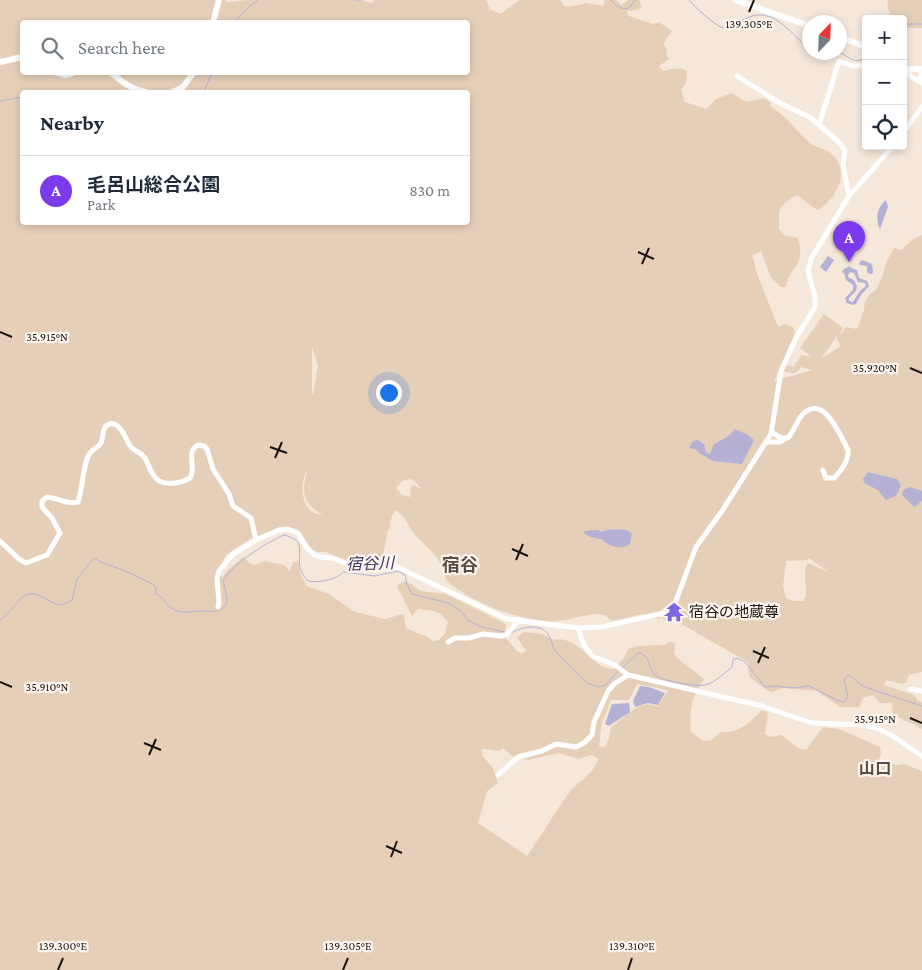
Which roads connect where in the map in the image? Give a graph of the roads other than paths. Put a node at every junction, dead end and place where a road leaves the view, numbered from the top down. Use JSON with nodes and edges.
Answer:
{"nodes":[{"id":1,"x":220,"y":0,"type":"edge"},
{"id":2,"x":734,"y":0,"type":"edge"},
{"id":3,"x":214,"y":20,"type":"edge"},
{"id":4,"x":802,"y":23,"type":"edge"},
{"id":5,"x":847,"y":40,"type":"edge"},
{"id":6,"x":862,"y":45,"type":"edge"},
{"id":7,"x":20,"y":57,"type":"edge"},
{"id":8,"x":0,"y":62,"type":"edge"},
{"id":9,"x":862,"y":65,"type":"edge"},
{"id":10,"x":907,"y":69,"type":"edge"},
{"id":11,"x":922,"y":69,"type":"edge"},
{"id":12,"x":907,"y":71,"type":"edge"},
{"id":13,"x":114,"y":75,"type":"edge"},
{"id":14,"x":192,"y":75,"type":"edge"},
{"id":15,"x":737,"y":76,"type":"dead end"},
{"id":16,"x":922,"y":83,"type":"edge"},
{"id":17,"x":137,"y":90,"type":"edge"},
{"id":18,"x":177,"y":90,"type":"edge"},
{"id":19,"x":922,"y":107,"type":"edge"},
{"id":20,"x":819,"y":125,"type":"junction"},
{"id":21,"x":907,"y":128,"type":"edge"},
{"id":22,"x":889,"y":150,"type":"edge"},
{"id":23,"x":849,"y":196,"type":"junction"},
{"id":24,"x":771,"y":432,"type":"junction"},
{"id":25,"x":785,"y":439,"type":"junction"},
{"id":26,"x":766,"y":442,"type":"junction"},
{"id":27,"x":823,"y":470,"type":"dead end"},
{"id":28,"x":256,"y":540,"type":"junction"},
{"id":29,"x":0,"y":541,"type":"edge"},
{"id":30,"x":218,"y":607,"type":"dead end"},
{"id":31,"x":519,"y":620,"type":"junction"},
{"id":32,"x":578,"y":628,"type":"junction"},
{"id":33,"x":448,"y":642,"type":"dead end"},
{"id":34,"x":628,"y":675,"type":"junction"},
{"id":35,"x":910,"y":689,"type":"dead end"},
{"id":36,"x":922,"y":691,"type":"edge"},
{"id":37,"x":922,"y":756,"type":"edge"},
{"id":38,"x":498,"y":775,"type":"dead end"}],
"edges":[{"from":1,"to":3,"type":"main road"},
{"from":2,"to":4,"type":"main road"},
{"from":5,"to":6,"type":"main road"},
{"from":7,"to":8,"type":"main road"},
{"from":9,"to":20,"type":"street"},
{"from":10,"to":11,"type":"main road"},
{"from":11,"to":16,"type":"street"},
{"from":12,"to":16,"type":"street"},
{"from":13,"to":17,"type":"main road"},
{"from":14,"to":18,"type":"main road"},
{"from":15,"to":20,"type":"street"},
{"from":19,"to":21,"type":"street"},
{"from":20,"to":23,"type":"street"},
{"from":22,"to":23,"type":"street"},
{"from":23,"to":24,"type":"street"},
{"from":24,"to":25,"type":"street"},
{"from":24,"to":26,"type":"street"},
{"from":25,"to":26,"type":"street"},
{"from":25,"to":27,"type":"street"},
{"from":26,"to":32,"type":"street"},
{"from":28,"to":29,"type":"street"},
{"from":28,"to":30,"type":"street"},
{"from":28,"to":31,"type":"street"},
{"from":31,"to":32,"type":"street"},
{"from":31,"to":33,"type":"street"},
{"from":32,"to":34,"type":"street"},
{"from":34,"to":37,"type":"street"},
{"from":34,"to":38,"type":"street"},
{"from":35,"to":36,"type":"street"}]}
